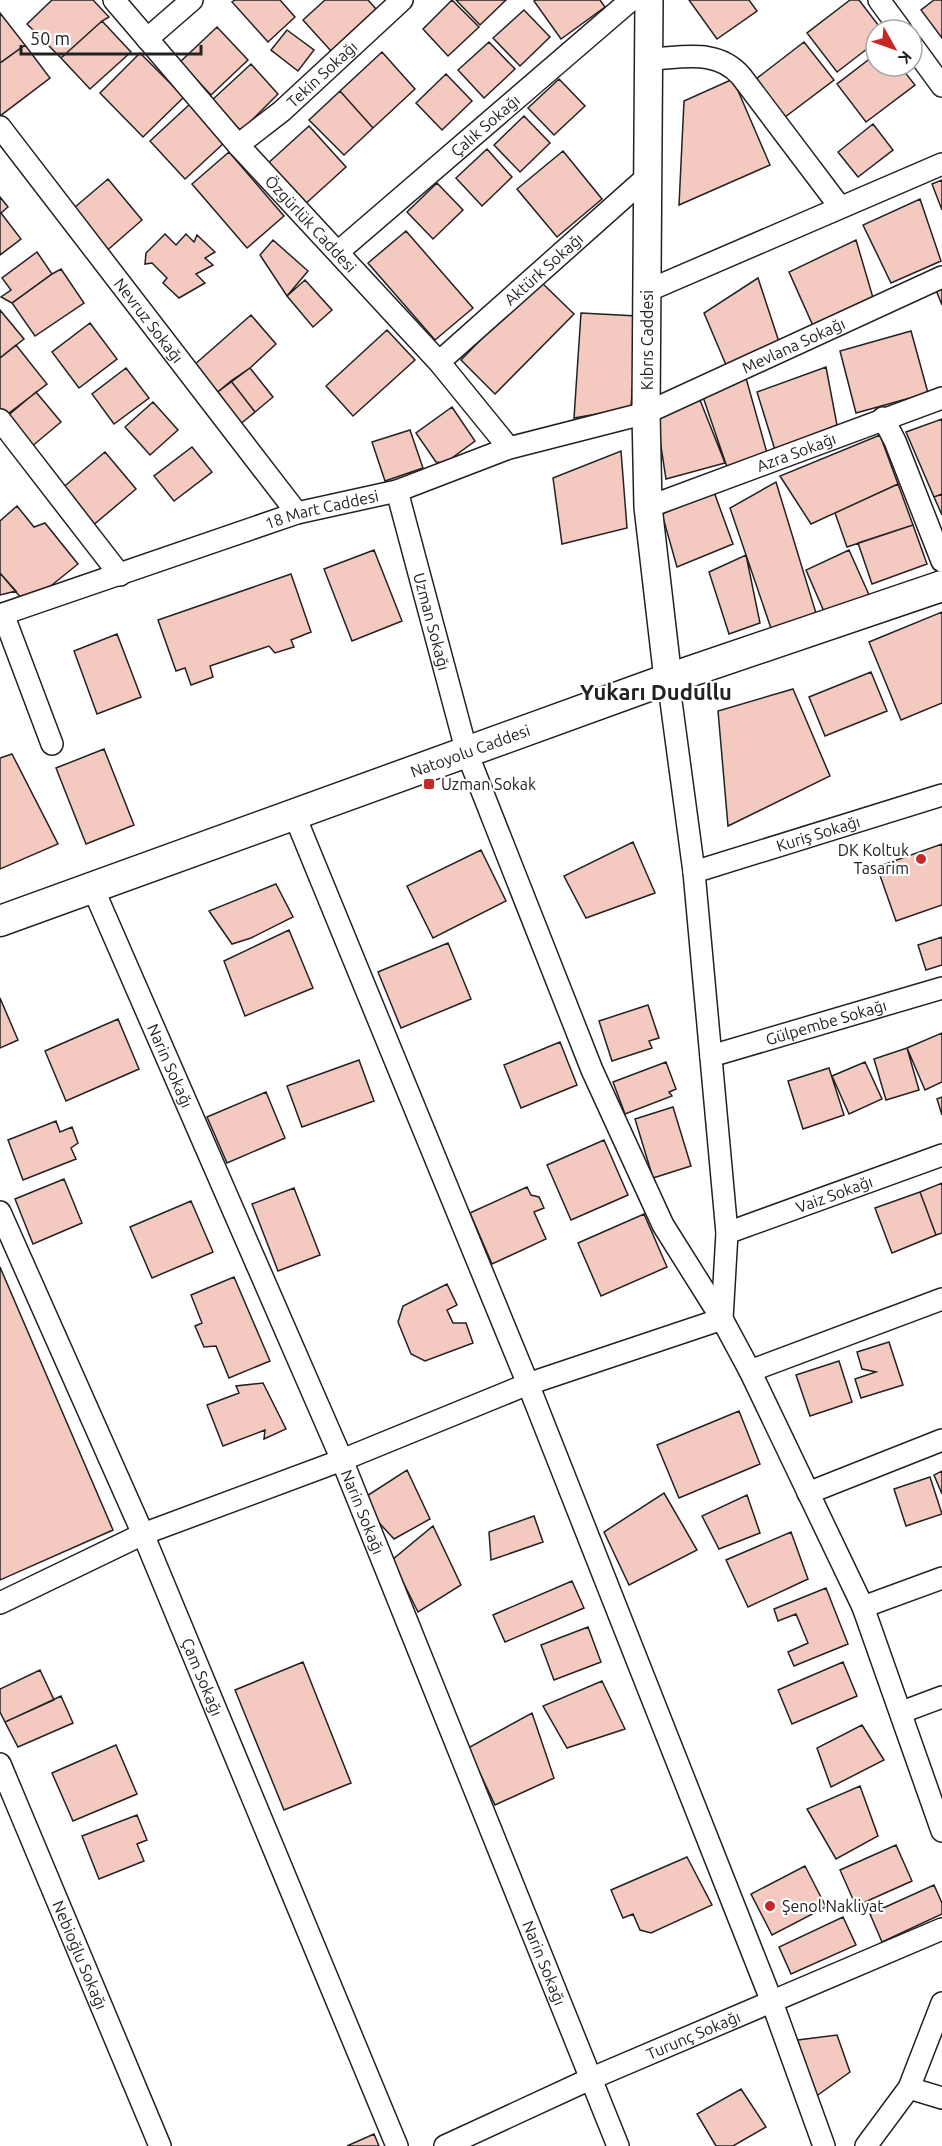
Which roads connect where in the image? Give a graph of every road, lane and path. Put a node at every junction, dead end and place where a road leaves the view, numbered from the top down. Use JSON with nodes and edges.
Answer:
{"nodes":[{"id":1,"x":114,"y":0,"type":"edge"},
{"id":2,"x":192,"y":0,"type":"edge"},
{"id":3,"x":402,"y":0,"type":"edge"},
{"id":4,"x":631,"y":0,"type":"edge"},
{"id":5,"x":649,"y":0,"type":"edge"},
{"id":6,"x":879,"y":0,"type":"edge"},
{"id":7,"x":892,"y":18,"type":"edge"},
{"id":8,"x":147,"y":39,"type":"junction"},
{"id":9,"x":649,"y":59,"type":"junction"},
{"id":10,"x":924,"y":61,"type":"edge"},
{"id":11,"x":942,"y":86,"type":"edge"},
{"id":12,"x":0,"y":127,"type":"edge"},
{"id":13,"x":238,"y":145,"type":"junction"},
{"id":14,"x":942,"y":164,"type":"edge"},
{"id":15,"x":648,"y":176,"type":"junction"},
{"id":16,"x":840,"y":207,"type":"junction"},
{"id":17,"x":338,"y":252,"type":"junction"},
{"id":18,"x":942,"y":277,"type":"edge"},
{"id":19,"x":647,"y":291,"type":"junction"},
{"id":20,"x":439,"y":362,"type":"junction"},
{"id":21,"x":942,"y":398,"type":"edge"},
{"id":22,"x":646,"y":413,"type":"junction"},
{"id":23,"x":883,"y":418,"type":"junction"},
{"id":24,"x":0,"y":420,"type":"edge"},
{"id":25,"x":509,"y":448,"type":"junction"},
{"id":26,"x":397,"y":491,"type":"junction"},
{"id":27,"x":648,"y":507,"type":"junction"},
{"id":28,"x":297,"y":513,"type":"junction"},
{"id":29,"x":942,"y":561,"type":"edge"},
{"id":30,"x":120,"y":575,"type":"junction"},
{"id":31,"x":942,"y":586,"type":"edge"},
{"id":32,"x":1,"y":614,"type":"edge"},
{"id":33,"x":668,"y":680,"type":"junction"},
{"id":34,"x":52,"y":744,"type":"dead end"},
{"id":35,"x":466,"y":753,"type":"junction"},
{"id":36,"x":942,"y":795,"type":"edge"},
{"id":37,"x":294,"y":814,"type":"junction"},
{"id":38,"x":694,"y":872,"type":"junction"},
{"id":39,"x":92,"y":886,"type":"junction"},
{"id":40,"x":0,"y":921,"type":"edge"},
{"id":41,"x":942,"y":988,"type":"edge"},
{"id":42,"x":711,"y":1056,"type":"junction"},
{"id":43,"x":942,"y":1155,"type":"edge"},
{"id":44,"x":0,"y":1212,"type":"edge"},
{"id":45,"x":727,"y":1233,"type":"junction"},
{"id":46,"x":942,"y":1299,"type":"edge"},
{"id":47,"x":722,"y":1319,"type":"junction"},
{"id":48,"x":750,"y":1371,"type":"junction"},
{"id":49,"x":528,"y":1384,"type":"junction"},
{"id":50,"x":942,"y":1440,"type":"edge"},
{"id":51,"x":342,"y":1460,"type":"junction"},
{"id":52,"x":808,"y":1493,"type":"junction"},
{"id":53,"x":144,"y":1534,"type":"junction"},
{"id":54,"x":942,"y":1578,"type":"edge"},
{"id":55,"x":0,"y":1603,"type":"edge"},
{"id":56,"x":863,"y":1607,"type":"junction"},
{"id":57,"x":942,"y":1697,"type":"edge"},
{"id":58,"x":902,"y":1712,"type":"junction"},
{"id":59,"x":0,"y":1764,"type":"edge"},
{"id":60,"x":942,"y":1831,"type":"edge"},
{"id":61,"x":942,"y":1929,"type":"edge"},
{"id":62,"x":772,"y":2002,"type":"junction"},
{"id":63,"x":942,"y":2003,"type":"edge"},
{"id":64,"x":590,"y":2079,"type":"junction"},
{"id":65,"x":909,"y":2088,"type":"junction"},
{"id":66,"x":942,"y":2098,"type":"edge"},
{"id":67,"x":160,"y":2146,"type":"edge"},
{"id":68,"x":397,"y":2146,"type":"edge"},
{"id":69,"x":445,"y":2146,"type":"edge"},
{"id":70,"x":618,"y":2146,"type":"edge"},
{"id":71,"x":825,"y":2146,"type":"edge"},
{"id":72,"x":866,"y":2146,"type":"edge"}],
"edges":[{"from":1,"to":8,"type":"street","name":"Özgürlük Caddesi"},
{"from":2,"to":8,"type":"street"},
{"from":3,"to":13,"type":"street","name":"Tekin Sokağı"},
{"from":4,"to":17,"type":"street","name":"Çalık Sokağı"},
{"from":5,"to":9,"type":"street","name":"Kıbrıs Caddesi"},
{"from":6,"to":7,"type":"street"},
{"from":8,"to":13,"type":"street","name":"Özgürlük Caddesi"},
{"from":9,"to":15,"type":"street","name":"Kıbrıs Caddesi"},
{"from":9,"to":16,"type":"street"},
{"from":10,"to":11,"type":"street"},
{"from":12,"to":28,"type":"street","name":"Nevruz Sokağı"},
{"from":13,"to":17,"type":"street","name":"Özgürlük Caddesi"},
{"from":14,"to":16,"type":"street"},
{"from":15,"to":19,"type":"street","name":"Kıbrıs Caddesi"},
{"from":15,"to":20,"type":"street","name":"Aktürk Sokağı"},
{"from":16,"to":19,"type":"street"},
{"from":17,"to":20,"type":"street","name":"Özgürlük Caddesi"},
{"from":18,"to":22,"type":"street","name":"Mevlana Sokağı"},
{"from":19,"to":22,"type":"street","name":"Kıbrıs Caddesi"},
{"from":20,"to":25,"type":"street","name":"Özgürlük Caddesi"},
{"from":21,"to":23,"type":"street","name":"Azra Sokağı"},
{"from":22,"to":25,"type":"street","name":"18 Mart Caddesi"},
{"from":22,"to":27,"type":"street","name":"Kıbrıs Caddesi"},
{"from":23,"to":27,"type":"street","name":"Azra Sokağı"},
{"from":23,"to":29,"type":"street"},
{"from":24,"to":30,"type":"street"},
{"from":25,"to":26,"type":"street","name":"18 Mart Caddesi"},
{"from":26,"to":28,"type":"street","name":"18 Mart Caddesi"},
{"from":26,"to":35,"type":"street","name":"Uzman Sokağı"},
{"from":27,"to":33,"type":"street","name":"Kıbrıs Caddesi"},
{"from":28,"to":30,"type":"street","name":"18 Mart Caddesi"},
{"from":30,"to":32,"type":"street","name":"18 Mart Caddesi"},
{"from":31,"to":33,"type":"main road","name":"Natoyolu Caddesi"},
{"from":32,"to":34,"type":"street"},
{"from":33,"to":35,"type":"main road","name":"Natoyolu Caddesi"},
{"from":33,"to":38,"type":"street"},
{"from":35,"to":37,"type":"main road","name":"Natoyolu Caddesi"},
{"from":35,"to":47,"type":"street","name":"Uzman Sokağı"},
{"from":36,"to":38,"type":"street","name":"Kuriş Sokağı"},
{"from":37,"to":39,"type":"main road","name":"Natoyolu Caddesi"},
{"from":37,"to":49,"type":"street"},
{"from":38,"to":42,"type":"street"},
{"from":39,"to":40,"type":"main road","name":"Natoyolu Caddesi"},
{"from":39,"to":51,"type":"street","name":"Narin Sokağı"},
{"from":41,"to":42,"type":"street","name":"Gülpembe Sokağı"},
{"from":42,"to":45,"type":"street"},
{"from":43,"to":45,"type":"street","name":"Vaiz Sokağı"},
{"from":44,"to":53,"type":"street","name":"Çam Sokağı"},
{"from":45,"to":47,"type":"street"},
{"from":46,"to":48,"type":"street"},
{"from":47,"to":48,"type":"street","name":"Uzman Sokağı"},
{"from":47,"to":49,"type":"street"},
{"from":48,"to":52,"type":"street","name":"Uzman Sokağı"},
{"from":49,"to":51,"type":"street"},
{"from":49,"to":62,"type":"street"},
{"from":50,"to":52,"type":"street"},
{"from":51,"to":53,"type":"street"},
{"from":51,"to":64,"type":"street","name":"Narin Sokağı"},
{"from":52,"to":56,"type":"street","name":"Uzman Sokağı"},
{"from":53,"to":55,"type":"street"},
{"from":53,"to":68,"type":"street","name":"Çam Sokağı"},
{"from":54,"to":56,"type":"street"},
{"from":56,"to":58,"type":"street","name":"Uzman Sokağı"},
{"from":57,"to":58,"type":"street"},
{"from":58,"to":60,"type":"street","name":"Uzman Sokağı"},
{"from":59,"to":67,"type":"street","name":"Nebioğlu Sokağı"},
{"from":61,"to":62,"type":"street","name":"Turunç Sokağı"},
{"from":62,"to":64,"type":"street","name":"Turunç Sokağı"},
{"from":62,"to":71,"type":"street"},
{"from":63,"to":65,"type":"street"},
{"from":64,"to":69,"type":"street","name":"Turunç Sokağı"},
{"from":64,"to":70,"type":"street","name":"Narin Sokağı"},
{"from":65,"to":66,"type":"street"},
{"from":65,"to":72,"type":"street"}]}
